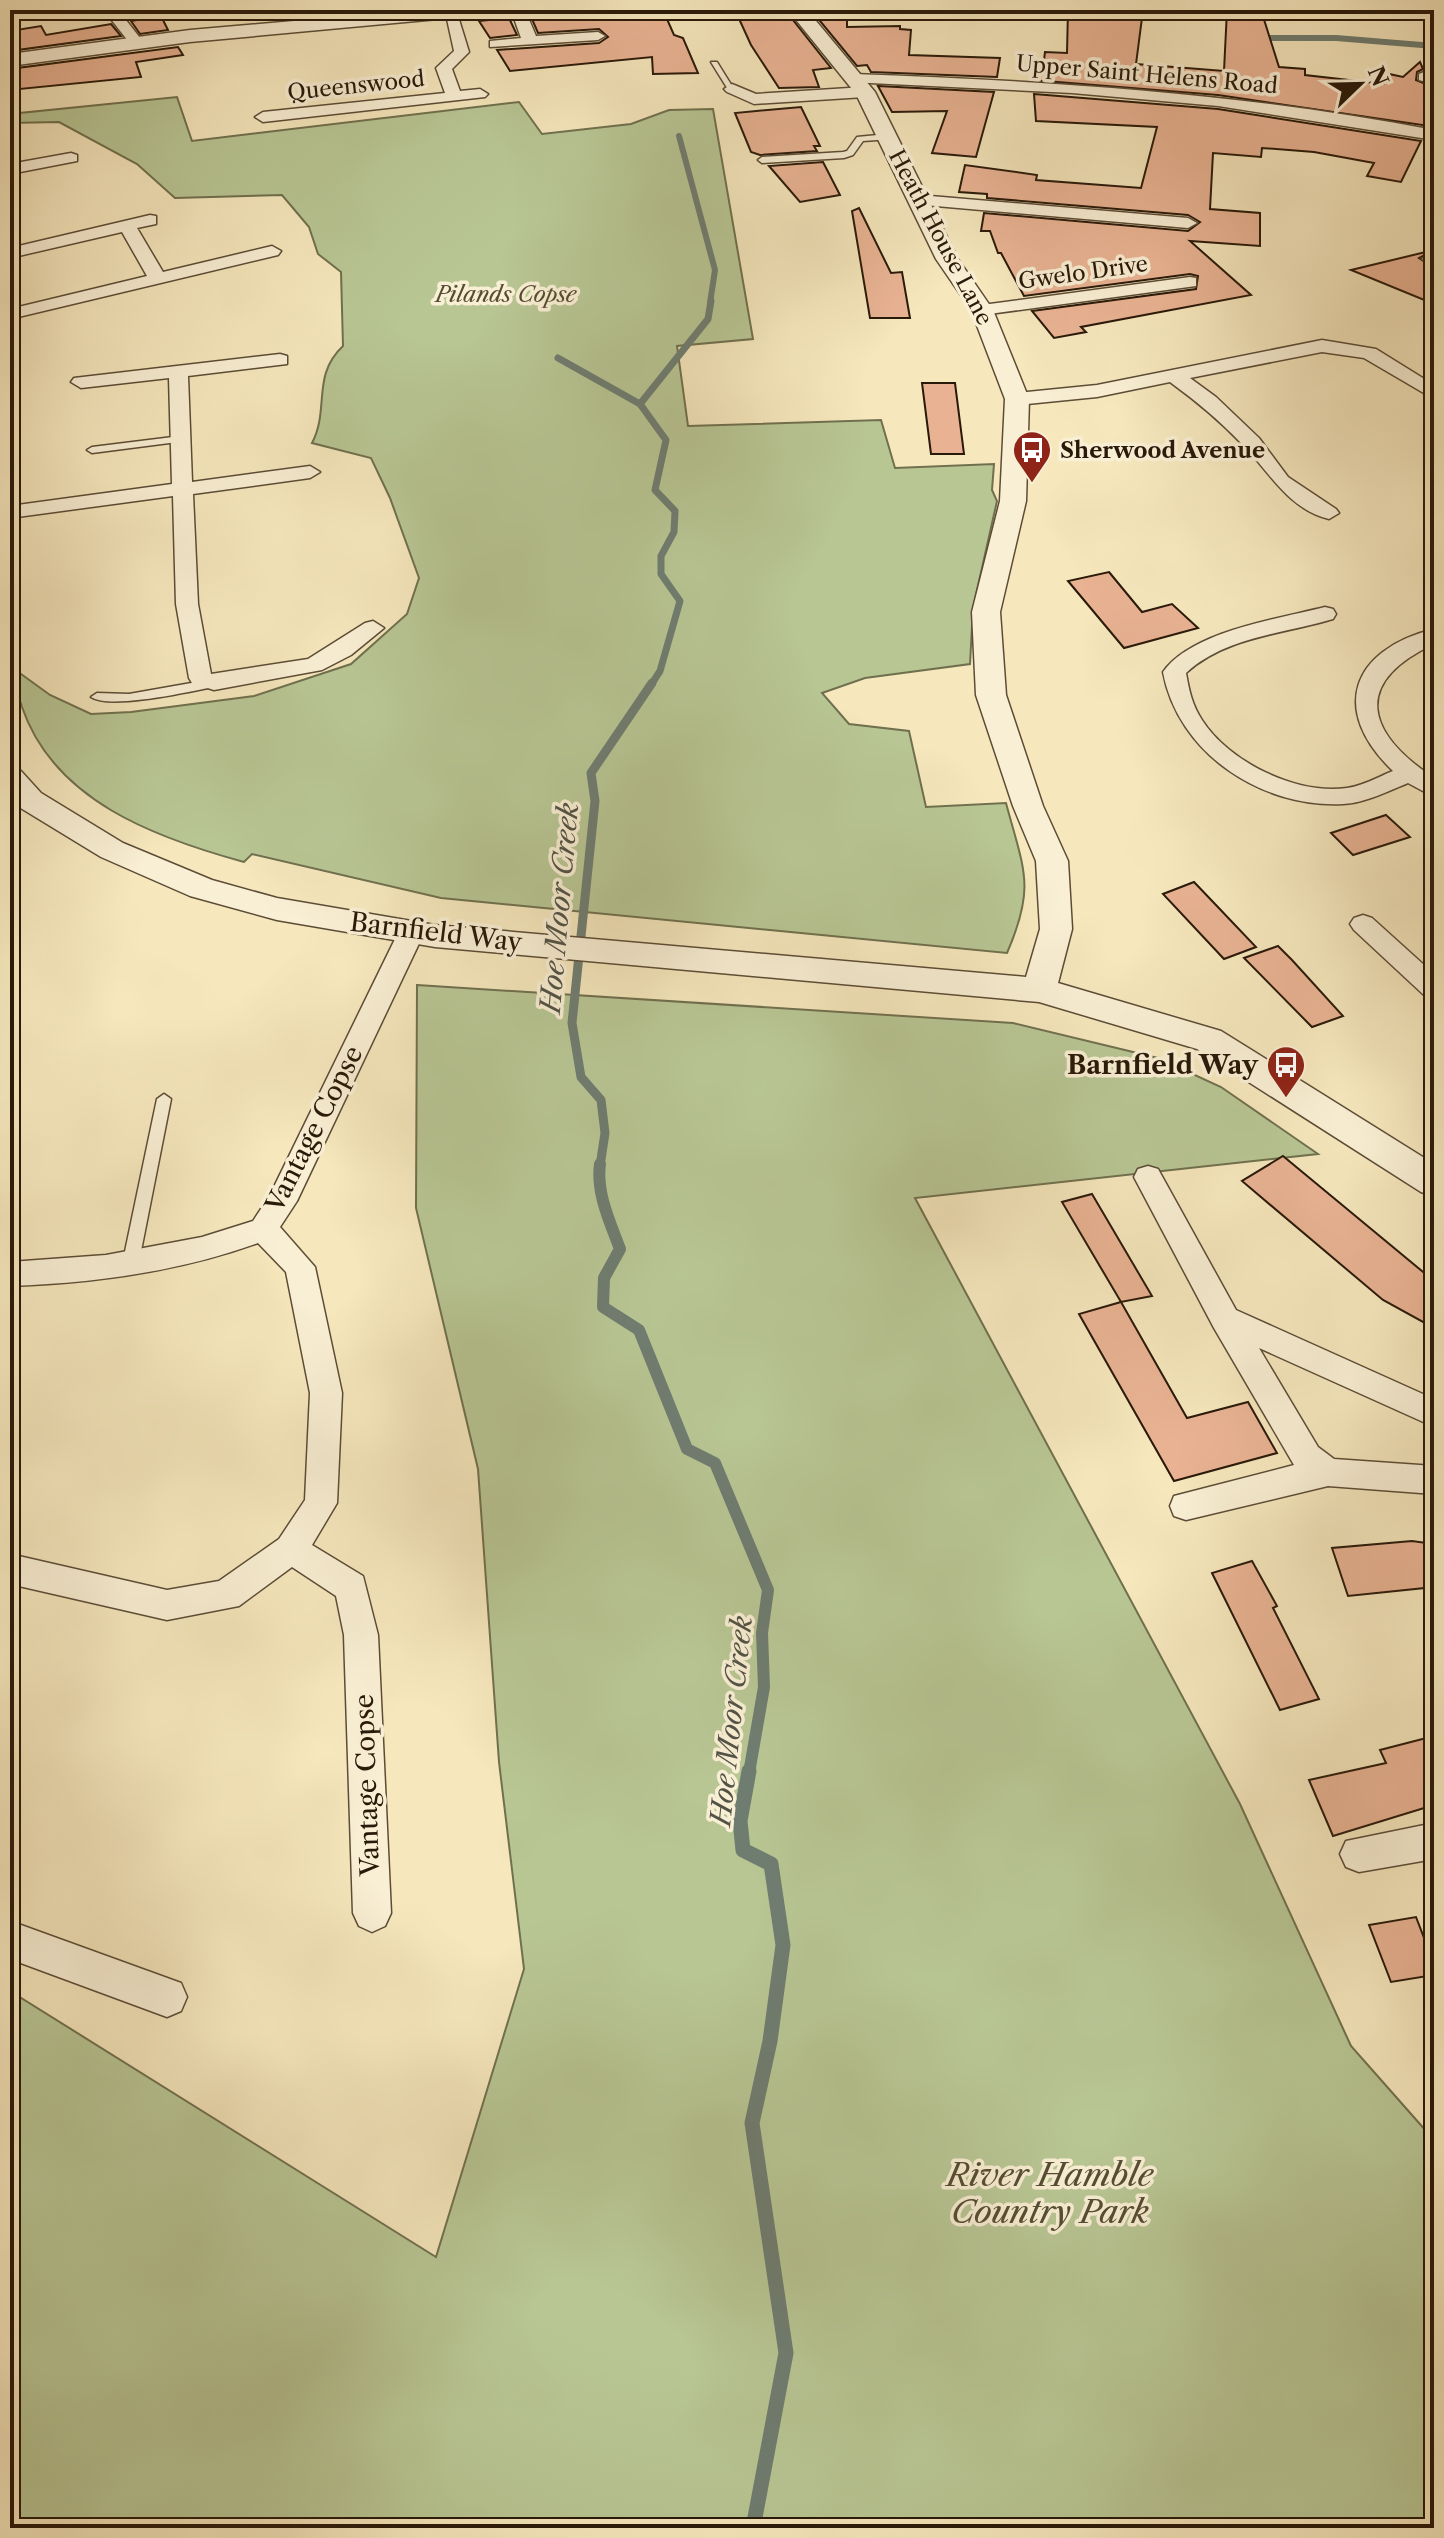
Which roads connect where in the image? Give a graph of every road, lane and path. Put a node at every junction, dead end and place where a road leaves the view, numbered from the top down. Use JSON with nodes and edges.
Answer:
{"nodes":[{"id":1,"x":481,"y":10,"type":"edge"},
{"id":2,"x":518,"y":10,"type":"edge"},
{"id":3,"x":797,"y":10,"type":"edge"},
{"id":4,"x":450,"y":13,"type":"junction"},
{"id":5,"x":117,"y":18,"type":"dead end"},
{"id":6,"x":598,"y":36,"type":"dead end"},
{"id":7,"x":530,"y":41,"type":"junction"},
{"id":8,"x":137,"y":43,"type":"junction"},
{"id":9,"x":495,"y":44,"type":"dead end"},
{"id":10,"x":10,"y":60,"type":"edge"},
{"id":11,"x":714,"y":64,"type":"dead end"},
{"id":12,"x":859,"y":86,"type":"junction"},
{"id":13,"x":732,"y":89,"type":"joint"},
{"id":14,"x":480,"y":94,"type":"dead end"},
{"id":15,"x":454,"y":97,"type":"junction"},
{"id":16,"x":263,"y":117,"type":"dead end"},
{"id":17,"x":1434,"y":135,"type":"edge"},
{"id":18,"x":888,"y":137,"type":"junction"},
{"id":19,"x":71,"y":158,"type":"dead end"},
{"id":20,"x":762,"y":160,"type":"dead end"},
{"id":21,"x":10,"y":169,"type":"edge"},
{"id":22,"x":919,"y":200,"type":"junction"},
{"id":23,"x":150,"y":220,"type":"dead end"},
{"id":24,"x":1188,"y":223,"type":"dead end"},
{"id":25,"x":127,"y":226,"type":"junction"},
{"id":26,"x":272,"y":251,"type":"dead end"},
{"id":27,"x":10,"y":253,"type":"edge"},
{"id":28,"x":158,"y":279,"type":"junction"},
{"id":29,"x":1190,"y":282,"type":"dead end"},
{"id":30,"x":982,"y":310,"type":"junction"},
{"id":31,"x":10,"y":314,"type":"edge"},
{"id":32,"x":280,"y":360,"type":"dead end"},
{"id":33,"x":178,"y":371,"type":"junction"},
{"id":34,"x":1173,"y":375,"type":"junction"},
{"id":35,"x":81,"y":382,"type":"dead end"},
{"id":36,"x":1434,"y":393,"type":"edge"},
{"id":37,"x":1017,"y":399,"type":"junction"},
{"id":38,"x":181,"y":439,"type":"junction"},
{"id":39,"x":92,"y":450,"type":"dead end"},
{"id":40,"x":310,"y":472,"type":"dead end"},
{"id":41,"x":183,"y":490,"type":"junction"},
{"id":42,"x":10,"y":512,"type":"edge"},
{"id":43,"x":1329,"y":513,"type":"dead end"},
{"id":44,"x":1325,"y":614,"type":"dead end"},
{"id":45,"x":373,"y":628,"type":"dead end"},
{"id":46,"x":1434,"y":636,"type":"edge"},
{"id":47,"x":214,"y":683,"type":"junction"},
{"id":48,"x":97,"y":697,"type":"dead end"},
{"id":49,"x":1408,"y":774,"type":"junction"},
{"id":50,"x":10,"y":778,"type":"edge"},
{"id":51,"x":1434,"y":789,"type":"edge"},
{"id":52,"x":1363,"y":924,"type":"dead end"},
{"id":53,"x":423,"y":934,"type":"junction"},
{"id":54,"x":1423,"y":963,"type":"edge"},
{"id":55,"x":1434,"y":989,"type":"edge"},
{"id":56,"x":1039,"y":990,"type":"junction"},
{"id":57,"x":164,"y":1099,"type":"dead end"},
{"id":58,"x":1148,"y":1177,"type":"dead end"},
{"id":59,"x":1434,"y":1182,"type":"edge"},
{"id":60,"x":263,"y":1229,"type":"junction"},
{"id":61,"x":131,"y":1261,"type":"junction"},
{"id":62,"x":10,"y":1274,"type":"edge"},
{"id":63,"x":1225,"y":1319,"type":"junction"},
{"id":64,"x":1430,"y":1412,"type":"dead end"},
{"id":65,"x":1328,"y":1472,"type":"junction"},
{"id":66,"x":1434,"y":1480,"type":"edge"},
{"id":67,"x":1186,"y":1506,"type":"dead end"},
{"id":68,"x":291,"y":1549,"type":"junction"},
{"id":69,"x":10,"y":1569,"type":"edge"},
{"id":70,"x":1434,"y":1841,"type":"edge"},
{"id":71,"x":1359,"y":1854,"type":"dead end"},
{"id":72,"x":372,"y":1913,"type":"dead end"},
{"id":73,"x":10,"y":1940,"type":"edge"},
{"id":74,"x":167,"y":1997,"type":"dead end"}],
"edges":[{"from":1,"to":4,"type":"street"},
{"from":2,"to":7,"type":"street"},
{"from":3,"to":12,"type":"street","name":"Heath House Lane"},
{"from":4,"to":8,"type":"street"},
{"from":4,"to":15,"type":"street","name":"Queenswood"},
{"from":5,"to":8,"type":"street"},
{"from":6,"to":7,"type":"street"},
{"from":7,"to":9,"type":"street"},
{"from":8,"to":10,"type":"street"},
{"from":11,"to":13,"type":"lane"},
{"from":12,"to":13,"type":"street","name":"Upper Saint Helens Road"},
{"from":12,"to":17,"type":"street","name":"Upper Saint Helens Road"},
{"from":12,"to":18,"type":"street","name":"Heath House Lane"},
{"from":14,"to":15,"type":"street","name":"Queenswood"},
{"from":15,"to":16,"type":"street","name":"Queenswood"},
{"from":18,"to":20,"type":"lane"},
{"from":18,"to":22,"type":"street","name":"Heath House Lane"},
{"from":19,"to":21,"type":"street"},
{"from":22,"to":24,"type":"street"},
{"from":22,"to":30,"type":"street","name":"Heath House Lane"},
{"from":23,"to":25,"type":"street"},
{"from":25,"to":27,"type":"street"},
{"from":25,"to":28,"type":"street"},
{"from":26,"to":28,"type":"street"},
{"from":28,"to":31,"type":"street"},
{"from":29,"to":30,"type":"street","name":"Gwelo Drive"},
{"from":30,"to":37,"type":"street","name":"Heath House Lane"},
{"from":32,"to":33,"type":"street"},
{"from":33,"to":35,"type":"street"},
{"from":33,"to":38,"type":"street"},
{"from":34,"to":36,"type":"street"},
{"from":34,"to":37,"type":"street"},
{"from":34,"to":43,"type":"street"},
{"from":37,"to":56,"type":"street","name":"Heath House Lane"},
{"from":38,"to":39,"type":"lane"},
{"from":38,"to":41,"type":"street"},
{"from":40,"to":41,"type":"street"},
{"from":41,"to":42,"type":"street"},
{"from":41,"to":47,"type":"street"},
{"from":44,"to":49,"type":"street"},
{"from":45,"to":47,"type":"street"},
{"from":46,"to":49,"type":"street"},
{"from":47,"to":48,"type":"lane"},
{"from":49,"to":51,"type":"street"},
{"from":50,"to":53,"type":"street","name":"Barnfield Way"},
{"from":52,"to":54,"type":"street"},
{"from":53,"to":56,"type":"street","name":"Barnfield Way"},
{"from":53,"to":60,"type":"street","name":"Vantage Copse"},
{"from":54,"to":55,"type":"street"},
{"from":56,"to":59,"type":"street"},
{"from":57,"to":61,"type":"lane"},
{"from":58,"to":63,"type":"street"},
{"from":60,"to":61,"type":"street"},
{"from":60,"to":68,"type":"street","name":"Vantage Copse"},
{"from":61,"to":62,"type":"street"},
{"from":63,"to":64,"type":"street"},
{"from":63,"to":65,"type":"street"},
{"from":65,"to":66,"type":"street"},
{"from":65,"to":67,"type":"street"},
{"from":68,"to":69,"type":"street","name":"Vantage Copse"},
{"from":68,"to":72,"type":"street","name":"Vantage Copse"},
{"from":70,"to":71,"type":"street"},
{"from":73,"to":74,"type":"street"}]}
